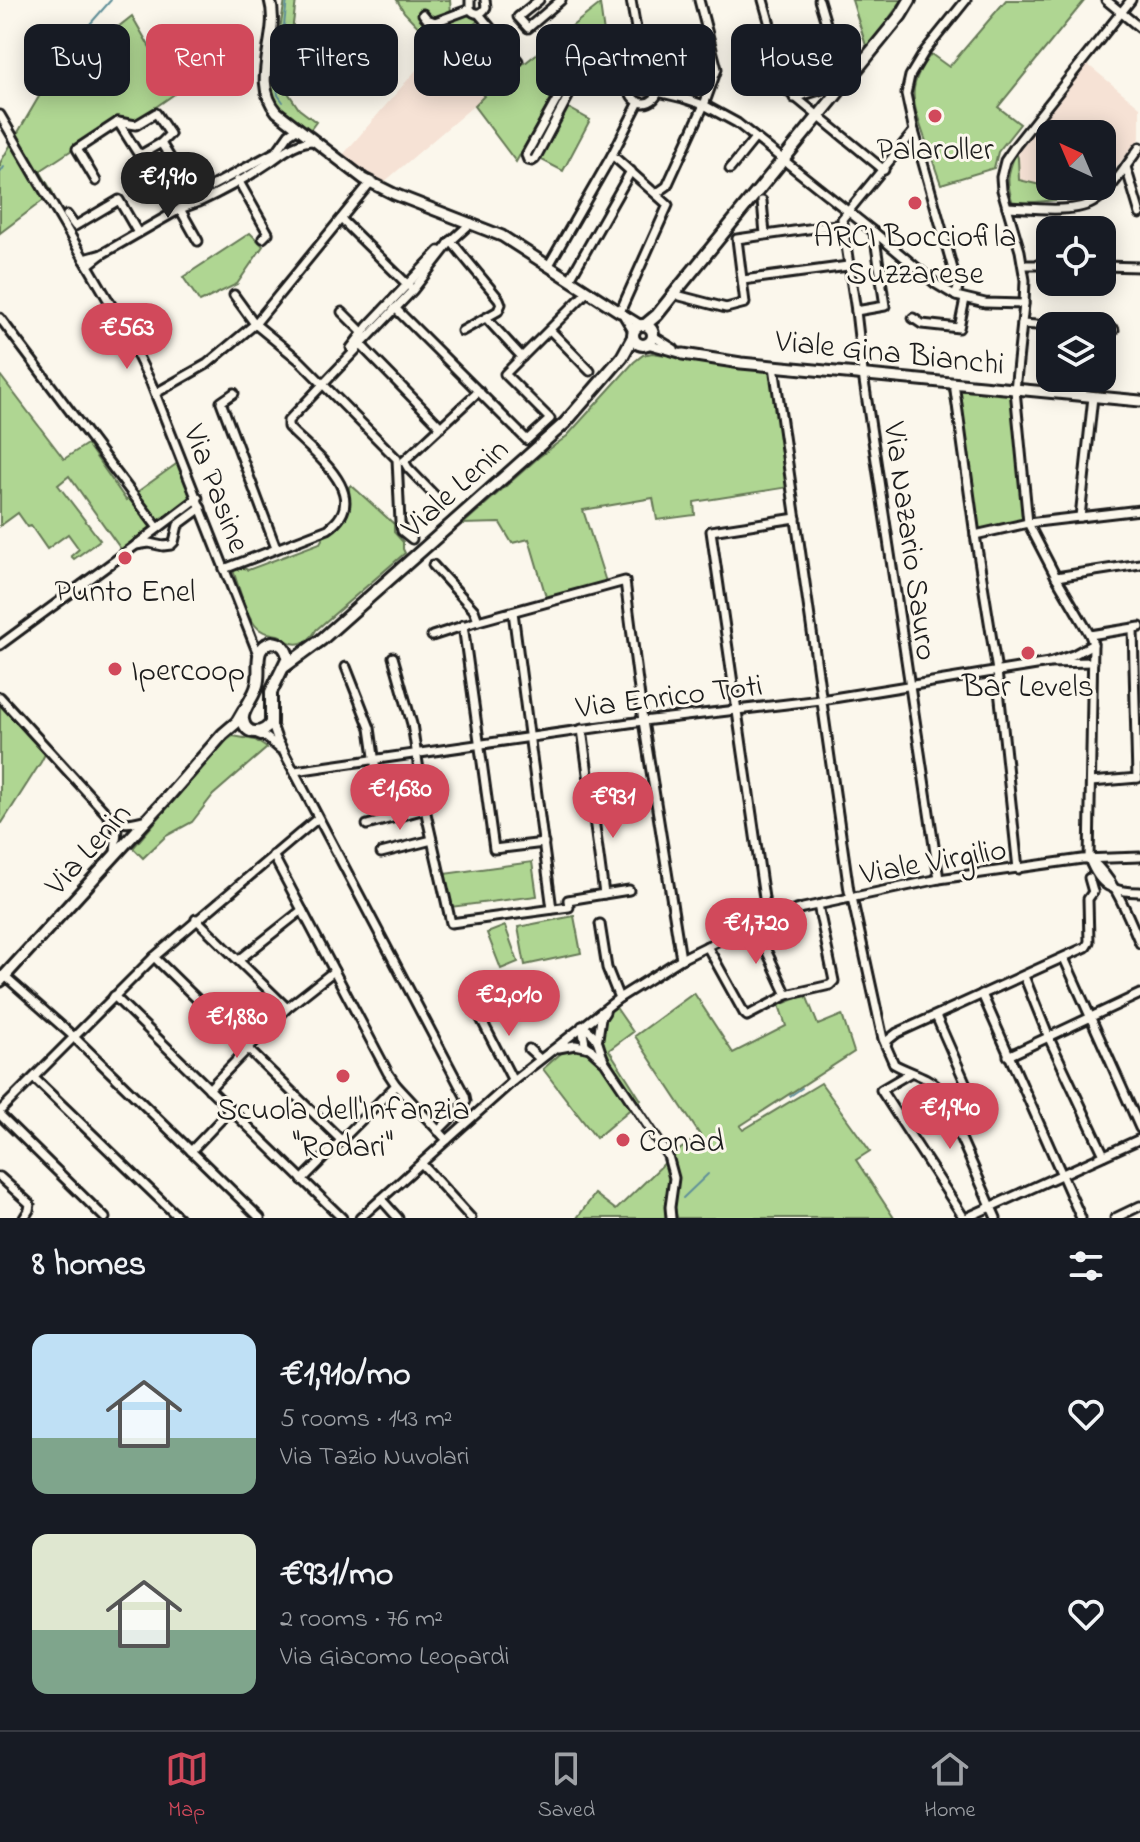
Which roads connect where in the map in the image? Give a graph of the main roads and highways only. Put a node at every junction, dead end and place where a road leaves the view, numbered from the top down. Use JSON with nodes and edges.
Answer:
{"nodes":[{"id":1,"x":910,"y":0,"type":"edge"},
{"id":2,"x":277,"y":643,"type":"junction"},
{"id":3,"x":312,"y":647,"type":"junction"},
{"id":4,"x":284,"y":667,"type":"junction"},
{"id":5,"x":244,"y":710,"type":"junction"},
{"id":6,"x":253,"y":732,"type":"junction"},
{"id":7,"x":211,"y":749,"type":"junction"},
{"id":8,"x":3,"y":978,"type":"edge"}],
"edges":[{"from":1,"to":3,"type":"main road","name":"Viale Lenin"},
{"from":2,"to":3,"type":"main road"},
{"from":2,"to":4,"type":"main road"},
{"from":2,"to":5,"type":"main road","name":"Via Lenin"},
{"from":3,"to":4,"type":"main road","name":"Viale Lenin"},
{"from":4,"to":6,"type":"main road","name":"Via Lenin"},
{"from":5,"to":6,"type":"main road"},
{"from":5,"to":7,"type":"main road","name":"Via Lenin"},
{"from":6,"to":7,"type":"main road","name":"Via Lenin"},
{"from":7,"to":8,"type":"main road","name":"Via Lenin"}]}
